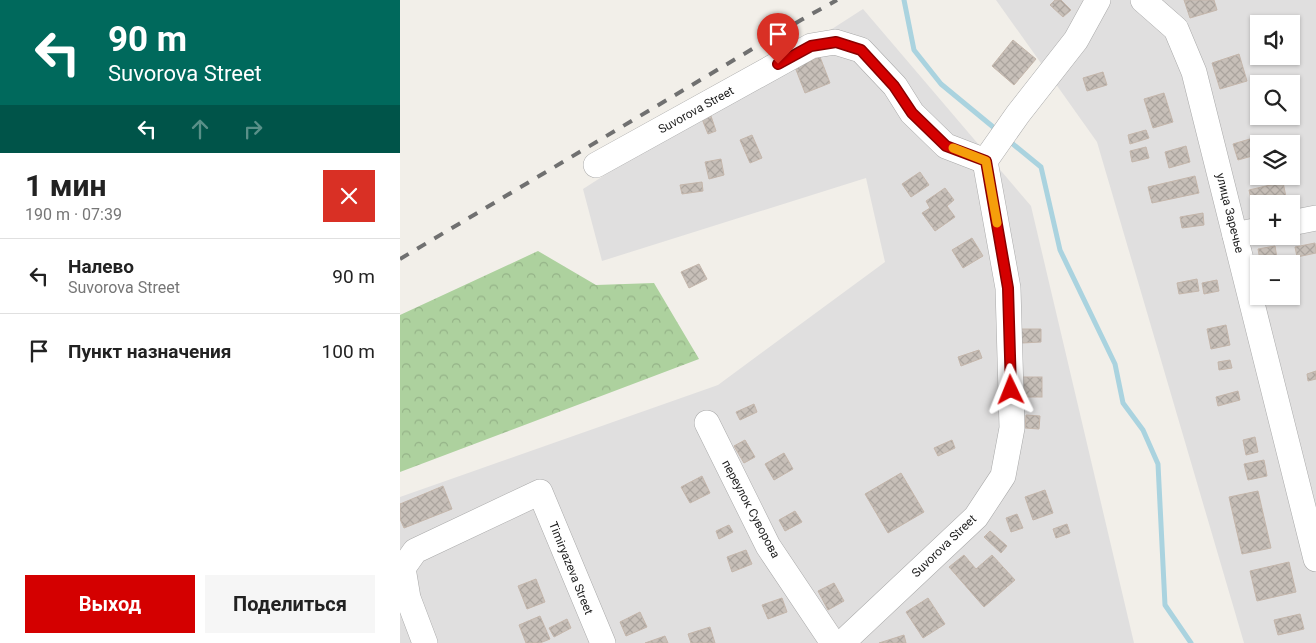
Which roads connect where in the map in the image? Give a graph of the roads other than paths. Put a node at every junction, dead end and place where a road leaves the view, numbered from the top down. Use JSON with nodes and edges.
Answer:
{"nodes":[{"id":1,"x":1098,"y":0,"type":"edge"},
{"id":2,"x":1143,"y":0,"type":"edge"},
{"id":3,"x":986,"y":161,"type":"junction"},
{"id":4,"x":596,"y":165,"type":"dead end"},
{"id":5,"x":1316,"y":218,"type":"edge"},
{"id":6,"x":1300,"y":221,"type":"edge"},
{"id":7,"x":1250,"y":232,"type":"edge"},
{"id":8,"x":1235,"y":235,"type":"junction"},
{"id":9,"x":706,"y":423,"type":"dead end"},
{"id":10,"x":1308,"y":489,"type":"edge"},
{"id":11,"x":1316,"y":559,"type":"edge"},
{"id":12,"x":425,"y":643,"type":"edge"},
{"id":13,"x":603,"y":643,"type":"edge"},
{"id":14,"x":833,"y":643,"type":"edge"},
{"id":15,"x":842,"y":643,"type":"edge"}],
"edges":[{"from":1,"to":3,"type":"street"},
{"from":2,"to":8,"type":"street","name":"улица Заречье"},
{"from":3,"to":4,"type":"street","name":"Suvorova Street"},
{"from":3,"to":15,"type":"street","name":"Suvorova Street"},
{"from":5,"to":6,"type":"street"},
{"from":7,"to":8,"type":"street"},
{"from":8,"to":10,"type":"street","name":"улица Заречье"},
{"from":9,"to":14,"type":"street","name":"переулок Суворова"},
{"from":10,"to":11,"type":"street","name":"улица Заречье"},
{"from":12,"to":13,"type":"street","name":"Timiryazeva Street"}]}
